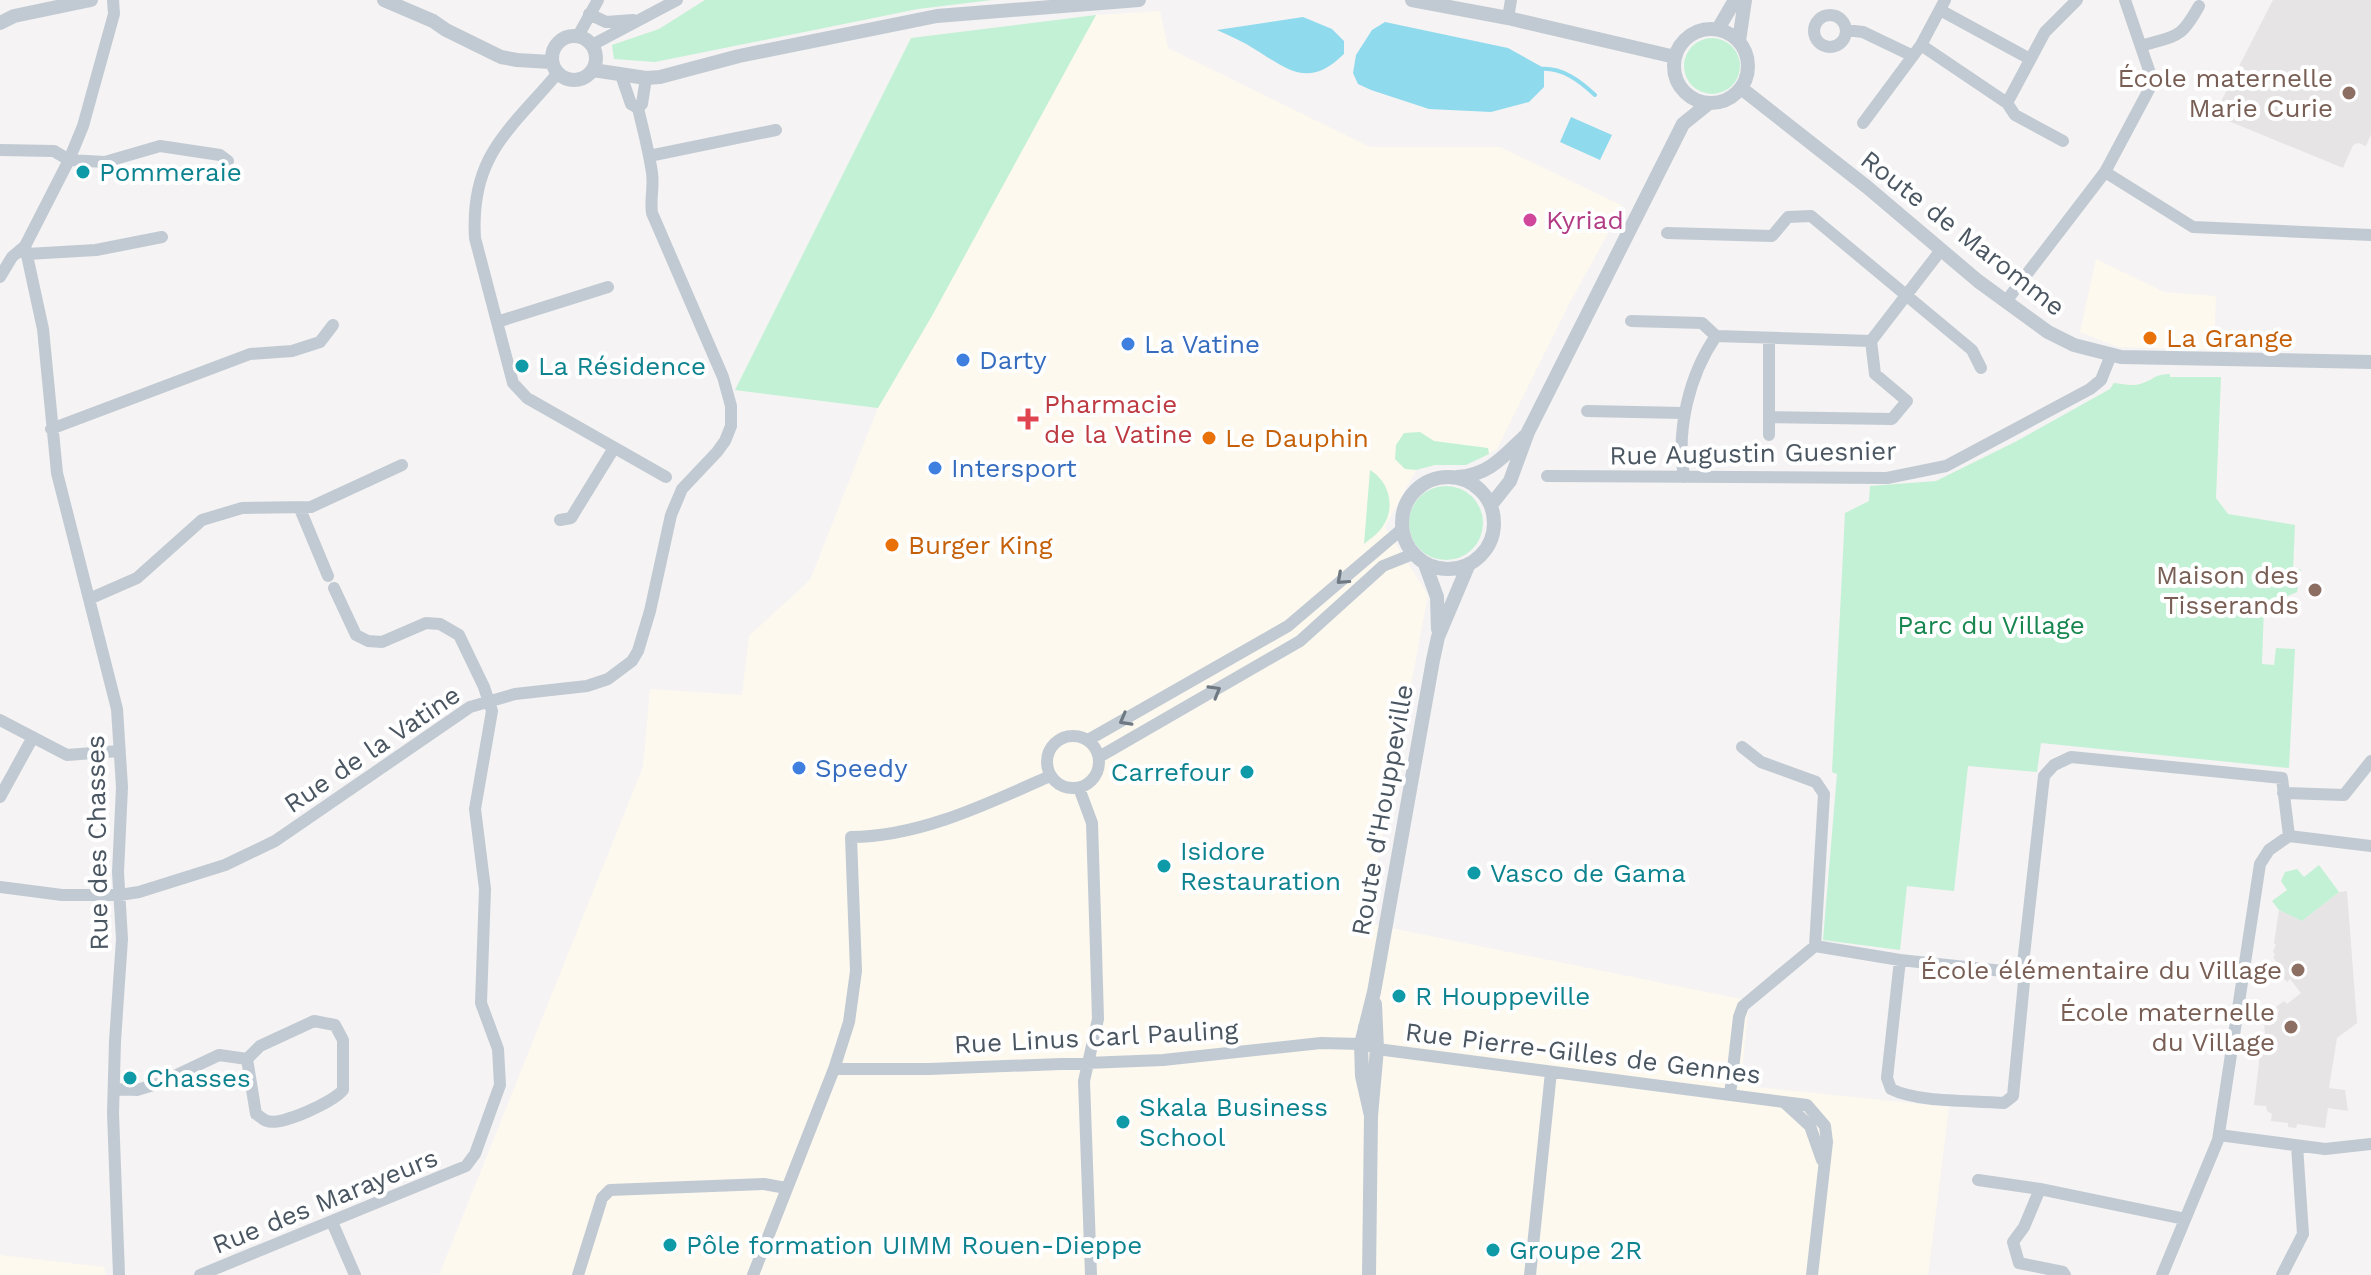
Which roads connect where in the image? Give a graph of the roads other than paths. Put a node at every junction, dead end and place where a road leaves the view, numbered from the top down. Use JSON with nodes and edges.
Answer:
{"nodes":[{"id":1,"x":91,"y":0,"type":"edge"},
{"id":2,"x":113,"y":0,"type":"edge"},
{"id":3,"x":384,"y":0,"type":"edge"},
{"id":4,"x":598,"y":0,"type":"edge"},
{"id":5,"x":677,"y":0,"type":"edge"},
{"id":6,"x":1139,"y":0,"type":"edge"},
{"id":7,"x":1412,"y":0,"type":"edge"},
{"id":8,"x":1511,"y":0,"type":"edge"},
{"id":9,"x":1735,"y":0,"type":"edge"},
{"id":10,"x":1745,"y":0,"type":"edge"},
{"id":11,"x":2077,"y":0,"type":"edge"},
{"id":12,"x":2125,"y":0,"type":"edge"},
{"id":13,"x":1942,"y":5,"type":"edge"},
{"id":14,"x":2199,"y":6,"type":"dead end"},
{"id":15,"x":589,"y":14,"type":"junction"},
{"id":16,"x":1508,"y":18,"type":"junction"},
{"id":17,"x":640,"y":20,"type":"junction"},
{"id":18,"x":0,"y":23,"type":"edge"},
{"id":19,"x":1718,"y":29,"type":"junction"},
{"id":20,"x":1846,"y":30,"type":"dead end"},
{"id":21,"x":578,"y":36,"type":"junction"},
{"id":22,"x":1739,"y":41,"type":"junction"},
{"id":23,"x":592,"y":45,"type":"junction"},
{"id":24,"x":2141,"y":46,"type":"junction"},
{"id":25,"x":1917,"y":50,"type":"junction"},
{"id":26,"x":1675,"y":57,"type":"junction"},
{"id":27,"x":2030,"y":59,"type":"junction"},
{"id":28,"x":554,"y":68,"type":"junction"},
{"id":29,"x":593,"y":70,"type":"junction"},
{"id":30,"x":621,"y":75,"type":"junction"},
{"id":31,"x":646,"y":78,"type":"junction"},
{"id":32,"x":1741,"y":88,"type":"junction"},
{"id":33,"x":1683,"y":91,"type":"junction"},
{"id":34,"x":1709,"y":103,"type":"junction"},
{"id":35,"x":2007,"y":103,"type":"junction"},
{"id":36,"x":638,"y":108,"type":"junction"},
{"id":37,"x":1863,"y":123,"type":"dead end"},
{"id":38,"x":1683,"y":124,"type":"junction"},
{"id":39,"x":776,"y":130,"type":"dead end"},
{"id":40,"x":2063,"y":141,"type":"dead end"},
{"id":41,"x":0,"y":150,"type":"edge"},
{"id":42,"x":649,"y":156,"type":"junction"},
{"id":43,"x":69,"y":160,"type":"junction"},
{"id":44,"x":228,"y":161,"type":"dead end"},
{"id":45,"x":2105,"y":172,"type":"junction"},
{"id":46,"x":1667,"y":233,"type":"dead end"},
{"id":47,"x":2371,"y":235,"type":"edge"},
{"id":48,"x":162,"y":237,"type":"dead end"},
{"id":49,"x":26,"y":250,"type":"junction"},
{"id":50,"x":1941,"y":250,"type":"junction"},
{"id":51,"x":0,"y":277,"type":"edge"},
{"id":52,"x":608,"y":287,"type":"dead end"},
{"id":53,"x":1907,"y":296,"type":"junction"},
{"id":54,"x":2007,"y":300,"type":"junction"},
{"id":55,"x":1631,"y":321,"type":"dead end"},
{"id":56,"x":497,"y":322,"type":"junction"},
{"id":57,"x":333,"y":325,"type":"dead end"},
{"id":58,"x":1716,"y":336,"type":"junction"},
{"id":59,"x":1769,"y":338,"type":"junction"},
{"id":60,"x":1871,"y":341,"type":"junction"},
{"id":61,"x":2111,"y":355,"type":"junction"},
{"id":62,"x":2371,"y":362,"type":"edge"},
{"id":63,"x":1981,"y":368,"type":"dead end"},
{"id":64,"x":1587,"y":411,"type":"dead end"},
{"id":65,"x":1683,"y":413,"type":"junction"},
{"id":66,"x":1769,"y":417,"type":"junction"},
{"id":67,"x":51,"y":429,"type":"junction"},
{"id":68,"x":1528,"y":432,"type":"junction"},
{"id":69,"x":1769,"y":435,"type":"dead end"},
{"id":70,"x":614,"y":448,"type":"junction"},
{"id":71,"x":402,"y":465,"type":"dead end"},
{"id":72,"x":1547,"y":476,"type":"dead end"},
{"id":73,"x":666,"y":477,"type":"dead end"},
{"id":74,"x":1457,"y":477,"type":"junction"},
{"id":75,"x":1684,"y":477,"type":"junction"},
{"id":76,"x":1491,"y":505,"type":"junction"},
{"id":77,"x":300,"y":509,"type":"junction"},
{"id":78,"x":560,"y":520,"type":"dead end"},
{"id":79,"x":1402,"y":529,"type":"junction"},
{"id":80,"x":1419,"y":559,"type":"junction"},
{"id":81,"x":1468,"y":566,"type":"junction"},
{"id":82,"x":89,"y":599,"type":"junction"},
{"id":83,"x":1438,"y":637,"type":"junction"},
{"id":84,"x":488,"y":700,"type":"junction"},
{"id":85,"x":0,"y":720,"type":"edge"},
{"id":86,"x":33,"y":737,"type":"junction"},
{"id":87,"x":1088,"y":740,"type":"junction"},
{"id":88,"x":1742,"y":747,"type":"dead end"},
{"id":89,"x":119,"y":751,"type":"junction"},
{"id":90,"x":1099,"y":757,"type":"junction"},
{"id":91,"x":2371,"y":761,"type":"edge"},
{"id":92,"x":1050,"y":776,"type":"junction"},
{"id":93,"x":1079,"y":788,"type":"junction"},
{"id":94,"x":2283,"y":793,"type":"junction"},
{"id":95,"x":0,"y":797,"type":"edge"},
{"id":96,"x":2289,"y":836,"type":"junction"},
{"id":97,"x":2371,"y":846,"type":"edge"},
{"id":98,"x":0,"y":887,"type":"edge"},
{"id":99,"x":120,"y":895,"type":"junction"},
{"id":100,"x":1815,"y":946,"type":"junction"},
{"id":101,"x":1900,"y":960,"type":"junction"},
{"id":102,"x":2022,"y":973,"type":"junction"},
{"id":103,"x":1374,"y":992,"type":"junction"},
{"id":104,"x":1364,"y":1027,"type":"junction"},
{"id":105,"x":1361,"y":1044,"type":"junction"},
{"id":106,"x":1377,"y":1049,"type":"junction"},
{"id":107,"x":247,"y":1059,"type":"junction"},
{"id":108,"x":1088,"y":1063,"type":"junction"},
{"id":109,"x":834,"y":1069,"type":"junction"},
{"id":110,"x":1551,"y":1072,"type":"junction"},
{"id":111,"x":114,"y":1089,"type":"junction"},
{"id":112,"x":1730,"y":1095,"type":"junction"},
{"id":113,"x":1371,"y":1116,"type":"junction"},
{"id":114,"x":2219,"y":1135,"type":"junction"},
{"id":115,"x":2371,"y":1144,"type":"edge"},
{"id":116,"x":2297,"y":1146,"type":"junction"},
{"id":117,"x":1978,"y":1180,"type":"dead end"},
{"id":118,"x":786,"y":1188,"type":"junction"},
{"id":119,"x":2040,"y":1189,"type":"junction"},
{"id":120,"x":2185,"y":1219,"type":"junction"},
{"id":121,"x":332,"y":1222,"type":"junction"},
{"id":122,"x":1815,"y":1247,"type":"junction"},
{"id":123,"x":119,"y":1275,"type":"edge"},
{"id":124,"x":200,"y":1275,"type":"edge"},
{"id":125,"x":355,"y":1275,"type":"edge"},
{"id":126,"x":578,"y":1275,"type":"edge"},
{"id":127,"x":753,"y":1275,"type":"edge"},
{"id":128,"x":1091,"y":1275,"type":"edge"},
{"id":129,"x":1369,"y":1275,"type":"edge"},
{"id":130,"x":1530,"y":1275,"type":"edge"},
{"id":131,"x":1812,"y":1275,"type":"edge"},
{"id":132,"x":1822,"y":1275,"type":"edge"},
{"id":133,"x":2065,"y":1275,"type":"edge"},
{"id":134,"x":2162,"y":1275,"type":"edge"},
{"id":135,"x":2282,"y":1275,"type":"edge"}],
"edges":[{"from":1,"to":18,"type":"street"},
{"from":2,"to":43,"type":"street"},
{"from":3,"to":28,"type":"street"},
{"from":4,"to":15,"type":"street"},
{"from":5,"to":17,"type":"street"},
{"from":6,"to":31,"type":"street"},
{"from":7,"to":16,"type":"street"},
{"from":8,"to":16,"type":"street"},
{"from":9,"to":19,"type":"street"},
{"from":10,"to":22,"type":"street"},
{"from":11,"to":27,"type":"street"},
{"from":12,"to":24,"type":"street"},
{"from":13,"to":25,"type":"street"},
{"from":13,"to":27,"type":"street"},
{"from":14,"to":24,"type":"street"},
{"from":15,"to":17,"type":"street"},
{"from":15,"to":21,"type":"street"},
{"from":16,"to":26,"type":"street"},
{"from":17,"to":23,"type":"street"},
{"from":19,"to":22,"type":"street"},
{"from":19,"to":26,"type":"street"},
{"from":20,"to":25,"type":"street"},
{"from":21,"to":23,"type":"street"},
{"from":21,"to":28,"type":"street"},
{"from":22,"to":32,"type":"street"},
{"from":23,"to":29,"type":"street"},
{"from":24,"to":45,"type":"street"},
{"from":25,"to":35,"type":"street"},
{"from":25,"to":37,"type":"street"},
{"from":26,"to":33,"type":"street"},
{"from":27,"to":35,"type":"street"},
{"from":28,"to":29,"type":"street"},
{"from":28,"to":56,"type":"street"},
{"from":29,"to":30,"type":"street"},
{"from":30,"to":31,"type":"street"},
{"from":30,"to":36,"type":"street","name":"Rue de la Vatine"},
{"from":31,"to":36,"type":"street","name":"Rue de la Vatine"},
{"from":32,"to":34,"type":"street"},
{"from":32,"to":50,"type":"street","name":"Route de Maromme"},
{"from":33,"to":34,"type":"street"},
{"from":33,"to":38,"type":"street"},
{"from":34,"to":38,"type":"street"},
{"from":35,"to":40,"type":"street"},
{"from":36,"to":42,"type":"street","name":"Rue de la Vatine"},
{"from":38,"to":68,"type":"street"},
{"from":39,"to":42,"type":"street"},
{"from":41,"to":43,"type":"street"},
{"from":42,"to":84,"type":"street","name":"Rue de la Vatine"},
{"from":43,"to":44,"type":"street"},
{"from":43,"to":49,"type":"street"},
{"from":45,"to":47,"type":"street"},
{"from":45,"to":54,"type":"street"},
{"from":46,"to":53,"type":"street"},
{"from":48,"to":49,"type":"street"},
{"from":49,"to":51,"type":"street"},
{"from":49,"to":67,"type":"street","name":"Rue des Chasses"},
{"from":50,"to":53,"type":"street"},
{"from":50,"to":54,"type":"street","name":"Route de Maromme"},
{"from":52,"to":56,"type":"street"},
{"from":53,"to":60,"type":"street"},
{"from":53,"to":63,"type":"street"},
{"from":54,"to":61,"type":"street","name":"Route de Maromme"},
{"from":55,"to":58,"type":"street"},
{"from":56,"to":70,"type":"street"},
{"from":57,"to":67,"type":"street"},
{"from":58,"to":59,"type":"street"},
{"from":58,"to":65,"type":"street"},
{"from":59,"to":60,"type":"street"},
{"from":59,"to":66,"type":"street"},
{"from":60,"to":66,"type":"street"},
{"from":61,"to":62,"type":"street","name":"Route de Maromme"},
{"from":61,"to":75,"type":"street","name":"Rue Augustin Guesnier"},
{"from":64,"to":65,"type":"street"},
{"from":65,"to":75,"type":"street"},
{"from":66,"to":69,"type":"street"},
{"from":67,"to":82,"type":"street","name":"Rue des Chasses"},
{"from":68,"to":74,"type":"street"},
{"from":68,"to":76,"type":"street"},
{"from":70,"to":73,"type":"street"},
{"from":70,"to":78,"type":"street"},
{"from":71,"to":77,"type":"street"},
{"from":72,"to":75,"type":"street","name":"Rue Augustin Guesnier"},
{"from":74,"to":76,"type":"street"},
{"from":74,"to":79,"type":"street"},
{"from":76,"to":81,"type":"street"},
{"from":77,"to":82,"type":"street"},
{"from":77,"to":84,"type":"street"},
{"from":79,"to":80,"type":"street"},
{"from":79,"to":87,"type":"street","one_way":true},
{"from":80,"to":81,"type":"street"},
{"from":80,"to":83,"type":"street","name":"Route d'Houppeville"},
{"from":90,"to":80,"type":"street","one_way":true},
{"from":81,"to":83,"type":"street","name":"Route d'Houppeville"},
{"from":82,"to":89,"type":"street","name":"Rue des Chasses"},
{"from":83,"to":103,"type":"street","name":"Route d'Houppeville"},
{"from":84,"to":99,"type":"street","name":"Rue de la Vatine"},
{"from":84,"to":121,"type":"street","name":"Rue des Marayeurs"},
{"from":85,"to":86,"type":"street"},
{"from":86,"to":89,"type":"street"},
{"from":86,"to":95,"type":"street"},
{"from":87,"to":90,"type":"street"},
{"from":87,"to":92,"type":"street"},
{"from":88,"to":100,"type":"street"},
{"from":89,"to":99,"type":"street","name":"Rue des Chasses"},
{"from":90,"to":93,"type":"street"},
{"from":91,"to":94,"type":"street"},
{"from":92,"to":93,"type":"street"},
{"from":92,"to":109,"type":"street"},
{"from":93,"to":108,"type":"street"},
{"from":94,"to":96,"type":"street"},
{"from":94,"to":102,"type":"street"},
{"from":96,"to":97,"type":"street"},
{"from":96,"to":114,"type":"street"},
{"from":98,"to":99,"type":"street","name":"Rue de la Vatine"},
{"from":99,"to":111,"type":"street","name":"Rue des Chasses"},
{"from":100,"to":101,"type":"street"},
{"from":100,"to":112,"type":"street"},
{"from":101,"to":102,"type":"street"},
{"from":101,"to":102,"type":"street"},
{"from":103,"to":104,"type":"street","name":"Route d'Houppeville"},
{"from":103,"to":106,"type":"street","name":"Route d'Houppeville"},
{"from":104,"to":105,"type":"street","name":"Route d'Houppeville"},
{"from":104,"to":106,"type":"street"},
{"from":105,"to":108,"type":"street","name":"Rue Linus Carl Pauling"},
{"from":105,"to":113,"type":"street","name":"Route d'Houppeville"},
{"from":106,"to":110,"type":"street","name":"Rue Pierre-Gilles de Gennes"},
{"from":106,"to":113,"type":"street","name":"Route d'Houppeville"},
{"from":107,"to":107,"type":"street"},
{"from":107,"to":111,"type":"street"},
{"from":108,"to":109,"type":"street","name":"Rue Linus Carl Pauling"},
{"from":108,"to":128,"type":"street"},
{"from":109,"to":118,"type":"street"},
{"from":110,"to":112,"type":"street","name":"Rue Pierre-Gilles de Gennes"},
{"from":110,"to":130,"type":"street"},
{"from":111,"to":123,"type":"street","name":"Rue des Chasses"},
{"from":112,"to":122,"type":"street","name":"Rue Pierre-Gilles de Gennes"},
{"from":113,"to":129,"type":"street","name":"Route d'Houppeville"},
{"from":114,"to":116,"type":"street"},
{"from":114,"to":120,"type":"street"},
{"from":115,"to":116,"type":"street"},
{"from":116,"to":135,"type":"street"},
{"from":117,"to":119,"type":"street"},
{"from":118,"to":126,"type":"street"},
{"from":118,"to":127,"type":"street"},
{"from":119,"to":120,"type":"street"},
{"from":119,"to":133,"type":"street"},
{"from":120,"to":134,"type":"street"},
{"from":121,"to":124,"type":"street","name":"Rue des Marayeurs"},
{"from":121,"to":125,"type":"street"},
{"from":122,"to":131,"type":"street","name":"Rue Pierre-Gilles de Gennes"},
{"from":122,"to":132,"type":"street","name":"Rue Pierre-Gilles de Gennes"}]}
